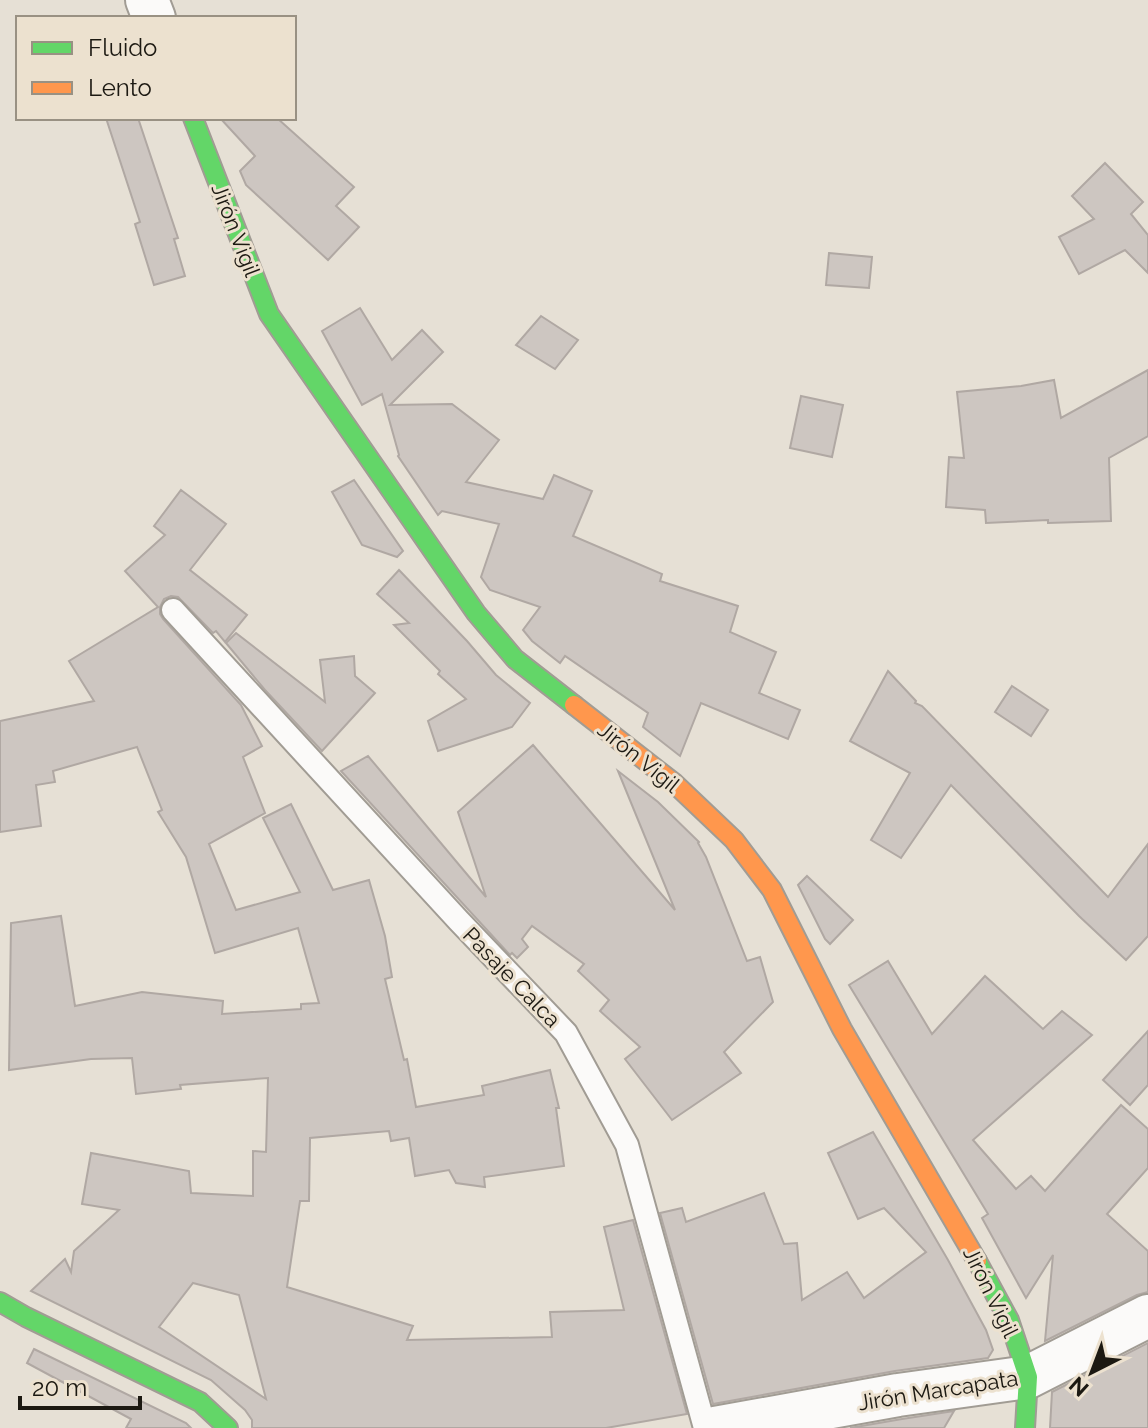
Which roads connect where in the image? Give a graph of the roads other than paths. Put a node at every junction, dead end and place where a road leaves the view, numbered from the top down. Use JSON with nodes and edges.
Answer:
{"nodes":[{"id":1,"x":194,"y":120,"type":"edge"},
{"id":2,"x":173,"y":610,"type":"dead end"},
{"id":3,"x":0,"y":1302,"type":"edge"},
{"id":4,"x":1148,"y":1316,"type":"edge"},
{"id":5,"x":1028,"y":1377,"type":"junction"},
{"id":6,"x":802,"y":1419,"type":"edge"},
{"id":7,"x":228,"y":1428,"type":"edge"},
{"id":8,"x":705,"y":1428,"type":"edge"},
{"id":9,"x":715,"y":1428,"type":"edge"},
{"id":10,"x":1025,"y":1428,"type":"edge"}],
"edges":[{"from":1,"to":5,"type":"street","name":"Jirón Vigil"},
{"from":2,"to":8,"type":"lane","name":"Pasaje Calca"},
{"from":3,"to":7,"type":"street"},
{"from":4,"to":5,"type":"street","name":"Jirón Marcapata"},
{"from":5,"to":6,"type":"street","name":"Jirón Marcapata"},
{"from":5,"to":10,"type":"street","name":"Jirón Vigil"},
{"from":6,"to":9,"type":"street","name":"Jirón Marcapata"}]}
